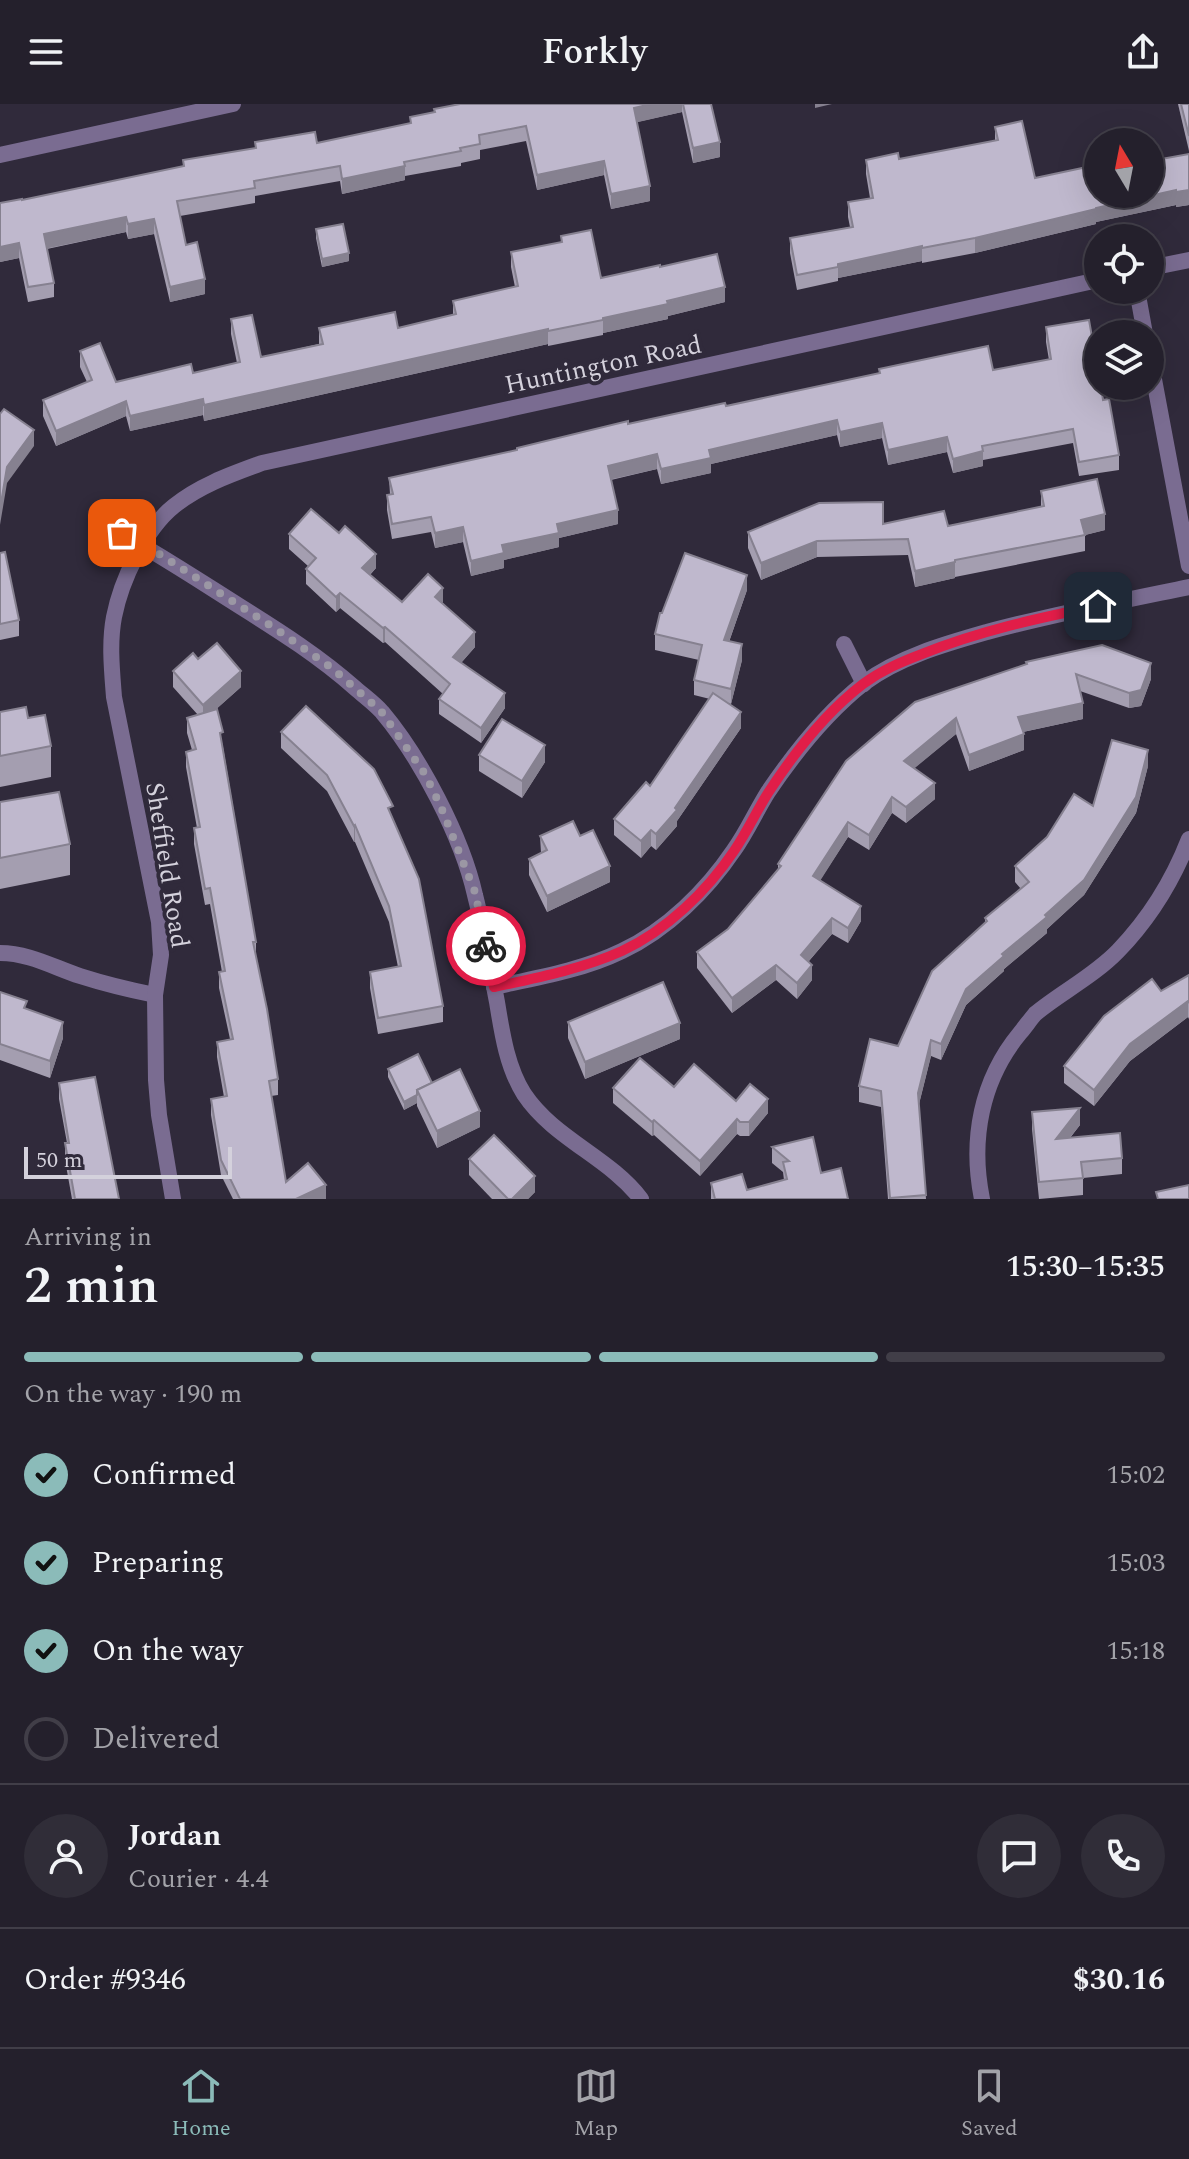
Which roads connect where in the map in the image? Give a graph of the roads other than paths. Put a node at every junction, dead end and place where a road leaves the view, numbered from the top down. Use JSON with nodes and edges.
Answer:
{"nodes":[{"id":1,"x":233,"y":104,"type":"edge"},
{"id":2,"x":0,"y":155,"type":"edge"},
{"id":3,"x":1189,"y":260,"type":"edge"},
{"id":4,"x":1164,"y":265,"type":"edge"},
{"id":5,"x":1084,"y":283,"type":"edge"},
{"id":6,"x":1158,"y":400,"type":"edge"},
{"id":7,"x":101,"y":522,"type":"dead end"},
{"id":8,"x":142,"y":543,"type":"junction"},
{"id":9,"x":1189,"y":566,"type":"edge"},
{"id":10,"x":1189,"y":587,"type":"edge"},
{"id":11,"x":844,"y":644,"type":"dead end"},
{"id":12,"x":864,"y":684,"type":"junction"},
{"id":13,"x":1189,"y":840,"type":"edge"},
{"id":14,"x":0,"y":953,"type":"edge"},
{"id":15,"x":494,"y":987,"type":"junction"},
{"id":16,"x":155,"y":995,"type":"junction"},
{"id":17,"x":173,"y":1199,"type":"edge"},
{"id":18,"x":641,"y":1199,"type":"edge"},
{"id":19,"x":982,"y":1199,"type":"edge"}],
"edges":[{"from":1,"to":2,"type":"street"},
{"from":3,"to":4,"type":"street"},
{"from":5,"to":8,"type":"street","name":"Huntington Road"},
{"from":6,"to":9,"type":"street"},
{"from":7,"to":8,"type":"street"},
{"from":8,"to":15,"type":"street"},
{"from":8,"to":16,"type":"street","name":"Sheffield Road"},
{"from":10,"to":12,"type":"street"},
{"from":11,"to":12,"type":"street"},
{"from":12,"to":15,"type":"street"},
{"from":13,"to":19,"type":"street"},
{"from":14,"to":16,"type":"street"},
{"from":15,"to":18,"type":"street"},
{"from":16,"to":17,"type":"street","name":"Sheffield Road"}]}
